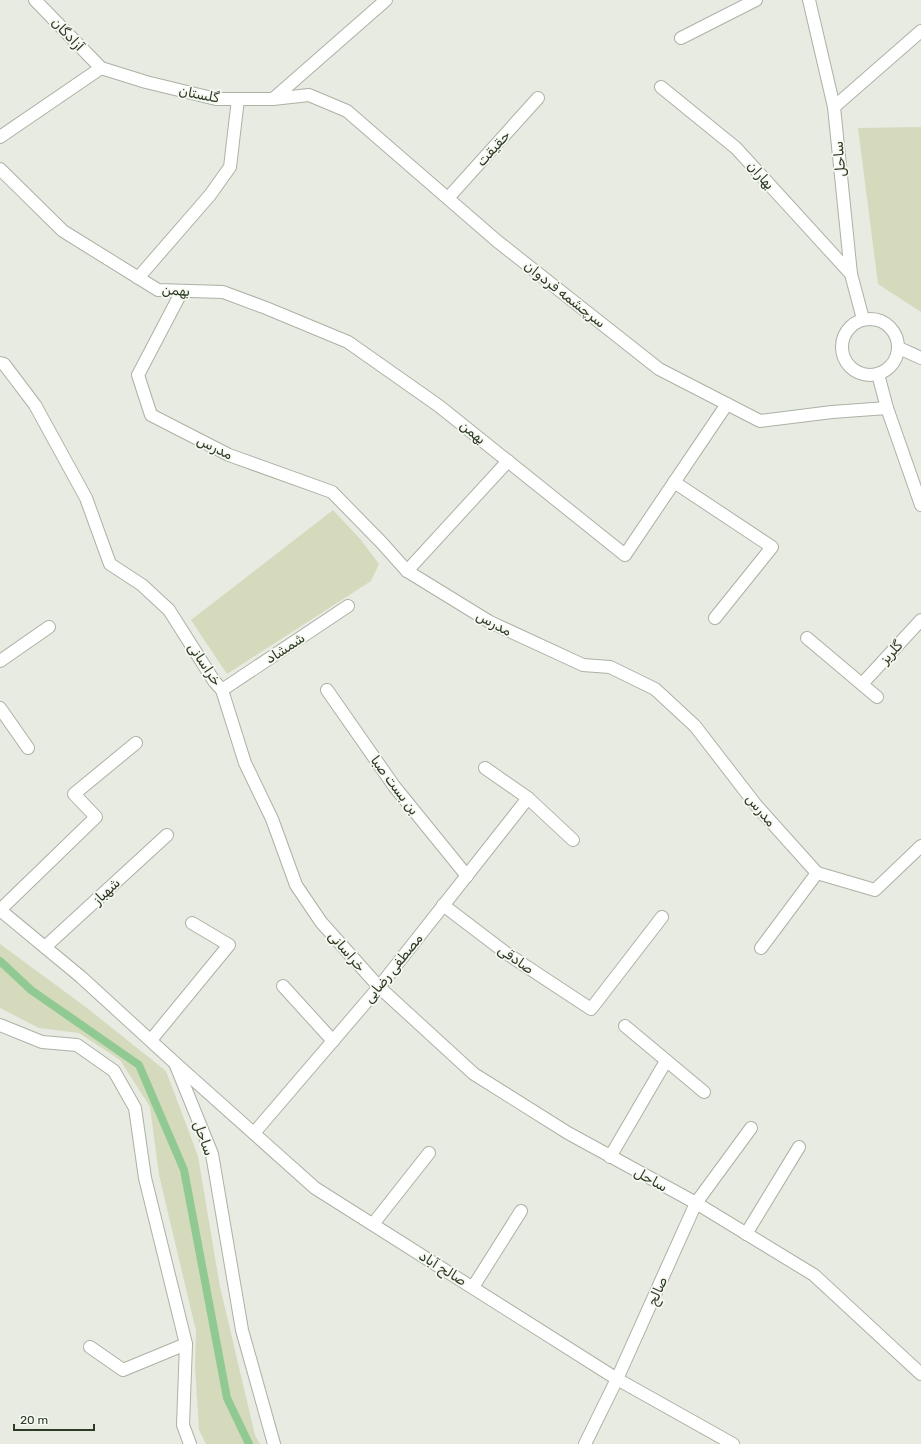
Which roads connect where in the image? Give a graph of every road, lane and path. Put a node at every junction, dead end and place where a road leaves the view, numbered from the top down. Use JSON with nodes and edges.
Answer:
{"nodes":[{"id":1,"x":35,"y":0,"type":"edge"},
{"id":2,"x":386,"y":0,"type":"edge"},
{"id":3,"x":756,"y":0,"type":"edge"},
{"id":4,"x":809,"y":0,"type":"edge"},
{"id":5,"x":921,"y":32,"type":"edge"},
{"id":6,"x":682,"y":38,"type":"dead end"},
{"id":7,"x":101,"y":68,"type":"junction"},
{"id":8,"x":661,"y":87,"type":"dead end"},
{"id":9,"x":538,"y":98,"type":"dead end"},
{"id":10,"x":238,"y":99,"type":"junction"},
{"id":11,"x":273,"y":99,"type":"junction"},
{"id":12,"x":834,"y":107,"type":"junction"},
{"id":13,"x":0,"y":137,"type":"edge"},
{"id":14,"x":0,"y":169,"type":"edge"},
{"id":15,"x":448,"y":198,"type":"junction"},
{"id":16,"x":851,"y":274,"type":"junction"},
{"id":17,"x":138,"y":278,"type":"junction"},
{"id":18,"x":182,"y":291,"type":"junction"},
{"id":19,"x":863,"y":319,"type":"junction"},
{"id":20,"x":899,"y":348,"type":"junction"},
{"id":21,"x":921,"y":358,"type":"edge"},
{"id":22,"x":0,"y":363,"type":"edge"},
{"id":23,"x":878,"y":374,"type":"junction"},
{"id":24,"x":726,"y":404,"type":"junction"},
{"id":25,"x":887,"y":408,"type":"junction"},
{"id":26,"x":508,"y":461,"type":"junction"},
{"id":27,"x":674,"y":482,"type":"junction"},
{"id":28,"x":921,"y":505,"type":"edge"},
{"id":29,"x":407,"y":571,"type":"junction"},
{"id":30,"x":348,"y":606,"type":"dead end"},
{"id":31,"x":715,"y":618,"type":"dead end"},
{"id":32,"x":921,"y":620,"type":"edge"},
{"id":33,"x":49,"y":627,"type":"dead end"},
{"id":34,"x":807,"y":638,"type":"dead end"},
{"id":35,"x":0,"y":661,"type":"edge"},
{"id":36,"x":862,"y":684,"type":"junction"},
{"id":37,"x":222,"y":690,"type":"junction"},
{"id":38,"x":327,"y":690,"type":"dead end"},
{"id":39,"x":877,"y":697,"type":"dead end"},
{"id":40,"x":0,"y":708,"type":"edge"},
{"id":41,"x":136,"y":743,"type":"dead end"},
{"id":42,"x":28,"y":748,"type":"dead end"},
{"id":43,"x":485,"y":768,"type":"dead end"},
{"id":44,"x":528,"y":798,"type":"junction"},
{"id":45,"x":167,"y":835,"type":"dead end"},
{"id":46,"x":573,"y":840,"type":"dead end"},
{"id":47,"x":921,"y":846,"type":"edge"},
{"id":48,"x":817,"y":873,"type":"junction"},
{"id":49,"x":466,"y":876,"type":"junction"},
{"id":50,"x":444,"y":905,"type":"junction"},
{"id":51,"x":0,"y":910,"type":"edge"},
{"id":52,"x":662,"y":917,"type":"dead end"},
{"id":53,"x":192,"y":923,"type":"dead end"},
{"id":54,"x":45,"y":947,"type":"junction"},
{"id":55,"x":761,"y":948,"type":"dead end"},
{"id":56,"x":283,"y":986,"type":"dead end"},
{"id":57,"x":378,"y":987,"type":"junction"},
{"id":58,"x":0,"y":1025,"type":"edge"},
{"id":59,"x":625,"y":1026,"type":"dead end"},
{"id":60,"x":151,"y":1040,"type":"junction"},
{"id":61,"x":333,"y":1041,"type":"junction"},
{"id":62,"x":666,"y":1061,"type":"junction"},
{"id":63,"x":175,"y":1063,"type":"junction"},
{"id":64,"x":704,"y":1092,"type":"dead end"},
{"id":65,"x":751,"y":1128,"type":"dead end"},
{"id":66,"x":254,"y":1133,"type":"junction"},
{"id":67,"x":798,"y":1147,"type":"dead end"},
{"id":68,"x":429,"y":1153,"type":"dead end"},
{"id":69,"x":610,"y":1157,"type":"junction"},
{"id":70,"x":696,"y":1204,"type":"junction"},
{"id":71,"x":521,"y":1211,"type":"dead end"},
{"id":72,"x":372,"y":1224,"type":"junction"},
{"id":73,"x":746,"y":1234,"type":"junction"},
{"id":74,"x":473,"y":1287,"type":"junction"},
{"id":75,"x":186,"y":1344,"type":"junction"},
{"id":76,"x":90,"y":1347,"type":"dead end"},
{"id":77,"x":921,"y":1374,"type":"edge"},
{"id":78,"x":617,"y":1379,"type":"junction"},
{"id":79,"x":190,"y":1444,"type":"edge"},
{"id":80,"x":274,"y":1444,"type":"edge"},
{"id":81,"x":585,"y":1444,"type":"edge"},
{"id":82,"x":733,"y":1444,"type":"edge"}],
"edges":[{"from":1,"to":7,"type":"street","name":"آزادگان"},
{"from":2,"to":11,"type":"street"},
{"from":3,"to":6,"type":"street"},
{"from":4,"to":12,"type":"street","name":"ساحل"},
{"from":5,"to":12,"type":"street"},
{"from":7,"to":10,"type":"street","name":"گلستان"},
{"from":7,"to":13,"type":"street"},
{"from":8,"to":16,"type":"street","name":"بهاران"},
{"from":9,"to":15,"type":"street","name":"حقیقت"},
{"from":10,"to":11,"type":"street","name":"گلستان"},
{"from":10,"to":17,"type":"street","name":"بهمن"},
{"from":11,"to":15,"type":"street","name":"سرچشمه فردوان"},
{"from":12,"to":16,"type":"street","name":"ساحل"},
{"from":14,"to":17,"type":"street","name":"بهمن"},
{"from":15,"to":24,"type":"street","name":"سرچشمه فردوان"},
{"from":16,"to":19,"type":"street","name":"ساحل"},
{"from":17,"to":18,"type":"street","name":"بهمن"},
{"from":18,"to":26,"type":"street","name":"بهمن"},
{"from":18,"to":29,"type":"street","name":"مدرس"},
{"from":19,"to":20,"type":"street"},
{"from":19,"to":23,"type":"street"},
{"from":20,"to":21,"type":"street"},
{"from":20,"to":23,"type":"street"},
{"from":22,"to":37,"type":"street","name":"خراسانی"},
{"from":23,"to":25,"type":"street"},
{"from":24,"to":25,"type":"street","name":"سرچشمه فردوان"},
{"from":24,"to":27,"type":"street","name":"بهمن"},
{"from":25,"to":28,"type":"street"},
{"from":26,"to":27,"type":"street","name":"بهمن"},
{"from":26,"to":29,"type":"street"},
{"from":27,"to":31,"type":"street"},
{"from":29,"to":48,"type":"street","name":"مدرس"},
{"from":30,"to":37,"type":"street","name":"شمشاد"},
{"from":32,"to":36,"type":"street","name":"گلریز"},
{"from":33,"to":35,"type":"street"},
{"from":34,"to":36,"type":"street"},
{"from":36,"to":39,"type":"street"},
{"from":37,"to":57,"type":"street","name":"خراسانی"},
{"from":38,"to":49,"type":"street","name":"بن بست صبا"},
{"from":40,"to":42,"type":"street"},
{"from":41,"to":51,"type":"street"},
{"from":43,"to":44,"type":"street"},
{"from":44,"to":46,"type":"street"},
{"from":44,"to":49,"type":"street","name":"مصطفی رضایی"},
{"from":45,"to":54,"type":"street","name":"شهباز"},
{"from":47,"to":48,"type":"street"},
{"from":48,"to":55,"type":"street"},
{"from":49,"to":50,"type":"street","name":"مصطفی رضایی"},
{"from":50,"to":52,"type":"street","name":"صادقی"},
{"from":50,"to":57,"type":"street","name":"مصطفی رضایی"},
{"from":51,"to":54,"type":"street","name":"ساحل"},
{"from":53,"to":60,"type":"street"},
{"from":54,"to":60,"type":"street","name":"ساحل"},
{"from":56,"to":61,"type":"street"},
{"from":57,"to":61,"type":"street","name":"مصطفی رضایی"},
{"from":57,"to":69,"type":"street","name":"ساحل"},
{"from":58,"to":75,"type":"street"},
{"from":59,"to":62,"type":"street"},
{"from":60,"to":63,"type":"street","name":"ساحل"},
{"from":61,"to":66,"type":"street","name":"مصطفی رضایی"},
{"from":62,"to":64,"type":"street"},
{"from":62,"to":69,"type":"street"},
{"from":63,"to":66,"type":"street","name":"صالح آباد"},
{"from":63,"to":80,"type":"street","name":"ساحل"},
{"from":65,"to":70,"type":"street","name":"صالح"},
{"from":66,"to":72,"type":"street","name":"صالح آباد"},
{"from":67,"to":73,"type":"street"},
{"from":68,"to":72,"type":"street"},
{"from":69,"to":70,"type":"street","name":"ساحل"},
{"from":70,"to":73,"type":"street","name":"ساحل"},
{"from":70,"to":78,"type":"street","name":"صالح"},
{"from":71,"to":74,"type":"street"},
{"from":72,"to":74,"type":"street","name":"صالح آباد"},
{"from":73,"to":77,"type":"street","name":"ساحل"},
{"from":74,"to":78,"type":"street","name":"صالح آباد"},
{"from":75,"to":76,"type":"street"},
{"from":75,"to":79,"type":"street"},
{"from":78,"to":81,"type":"street","name":"صالح"},
{"from":78,"to":82,"type":"street","name":"صالح آباد"}]}
